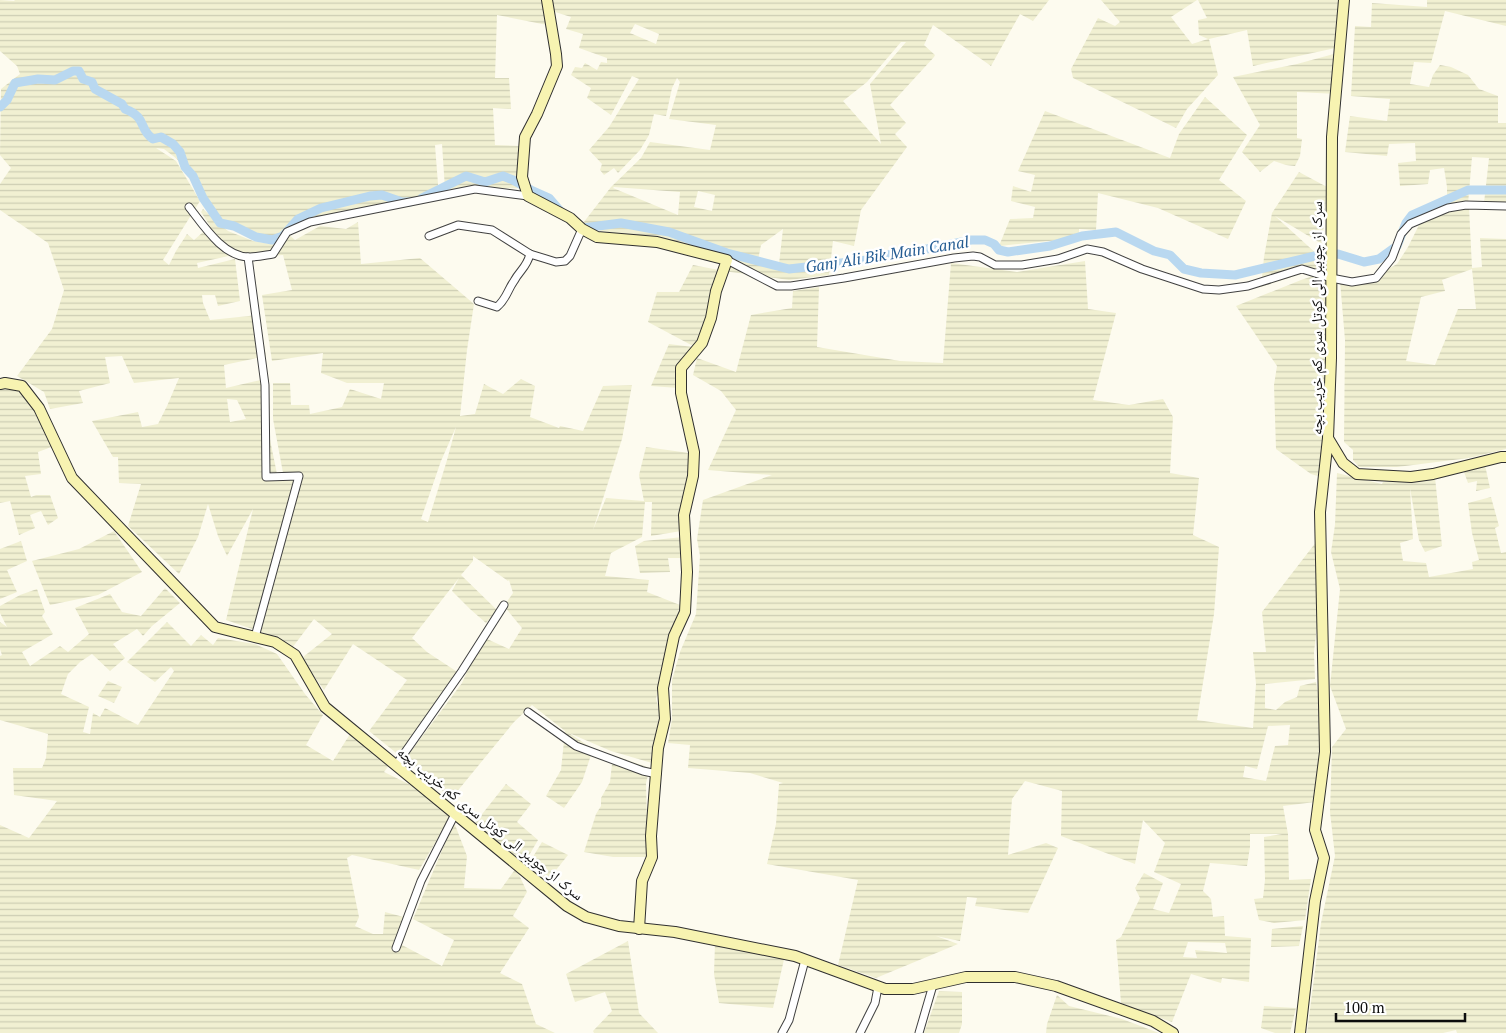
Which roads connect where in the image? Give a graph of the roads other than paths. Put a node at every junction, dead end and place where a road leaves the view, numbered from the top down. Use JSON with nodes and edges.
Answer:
{"nodes":[{"id":1,"x":547,"y":0,"type":"edge"},
{"id":2,"x":1344,"y":0,"type":"edge"},
{"id":3,"x":528,"y":196,"type":"junction"},
{"id":4,"x":1506,"y":206,"type":"edge"},
{"id":5,"x":189,"y":207,"type":"dead end"},
{"id":6,"x":582,"y":229,"type":"junction"},
{"id":7,"x":429,"y":236,"type":"dead end"},
{"id":8,"x":530,"y":254,"type":"junction"},
{"id":9,"x":248,"y":257,"type":"junction"},
{"id":10,"x":727,"y":260,"type":"junction"},
{"id":11,"x":1331,"y":278,"type":"junction"},
{"id":12,"x":478,"y":301,"type":"dead end"},
{"id":13,"x":0,"y":384,"type":"edge"},
{"id":14,"x":1328,"y":438,"type":"junction"},
{"id":15,"x":1506,"y":457,"type":"edge"},
{"id":16,"x":504,"y":605,"type":"dead end"},
{"id":17,"x":255,"y":637,"type":"junction"},
{"id":18,"x":528,"y":712,"type":"dead end"},
{"id":19,"x":396,"y":765,"type":"junction"},
{"id":20,"x":656,"y":774,"type":"junction"},
{"id":21,"x":455,"y":814,"type":"junction"},
{"id":22,"x":639,"y":929,"type":"junction"},
{"id":23,"x":396,"y":948,"type":"dead end"},
{"id":24,"x":806,"y":960,"type":"junction"},
{"id":25,"x":933,"y":985,"type":"junction"},
{"id":26,"x":878,"y":987,"type":"junction"},
{"id":27,"x":782,"y":1033,"type":"edge"},
{"id":28,"x":860,"y":1033,"type":"edge"},
{"id":29,"x":919,"y":1033,"type":"edge"},
{"id":30,"x":1173,"y":1033,"type":"edge"},
{"id":31,"x":1300,"y":1033,"type":"edge"}],
"edges":[{"from":1,"to":3,"type":"street"},
{"from":2,"to":11,"type":"street","name":"سرک از چوببر الی کوتل سری کم خریب بچه"},
{"from":3,"to":6,"type":"street"},
{"from":3,"to":9,"type":"street"},
{"from":4,"to":11,"type":"street"},
{"from":5,"to":9,"type":"street"},
{"from":6,"to":8,"type":"street"},
{"from":6,"to":10,"type":"street"},
{"from":7,"to":8,"type":"street"},
{"from":8,"to":12,"type":"street"},
{"from":9,"to":17,"type":"street"},
{"from":10,"to":11,"type":"street"},
{"from":10,"to":20,"type":"street"},
{"from":11,"to":14,"type":"street","name":"سرک از چوببر الی کوتل سری کم خریب بچه"},
{"from":13,"to":17,"type":"street","name":"سرک از چوببر الی کوتل سری کم خریب بچه"},
{"from":14,"to":15,"type":"street","name":"سرک از چوببر الی کوتل سری کم خریب بچه"},
{"from":14,"to":31,"type":"street"},
{"from":16,"to":19,"type":"street"},
{"from":17,"to":19,"type":"street","name":"سرک از چوببر الی کوتل سری کم خریب بچه"},
{"from":18,"to":20,"type":"street"},
{"from":19,"to":21,"type":"street","name":"سرک از چوببر الی کوتل سری کم خریب بچه"},
{"from":20,"to":22,"type":"street"},
{"from":21,"to":22,"type":"street","name":"سرک از چوببر الی کوتل سری کم خریب بچه"},
{"from":21,"to":23,"type":"street"},
{"from":22,"to":24,"type":"street","name":"سرک از چوببر الی کوتل سری کم خریب بچه"},
{"from":24,"to":26,"type":"street","name":"سرک از چوببر الی کوتل سری کم خریب بچه"},
{"from":24,"to":27,"type":"street"},
{"from":25,"to":26,"type":"street","name":"سرک از چوببر الی کوتل سری کم خریب بچه"},
{"from":25,"to":29,"type":"street"},
{"from":25,"to":30,"type":"street","name":"سرک از چوببر الی کوتل سری کم خریب بچه"},
{"from":26,"to":28,"type":"street"}]}
